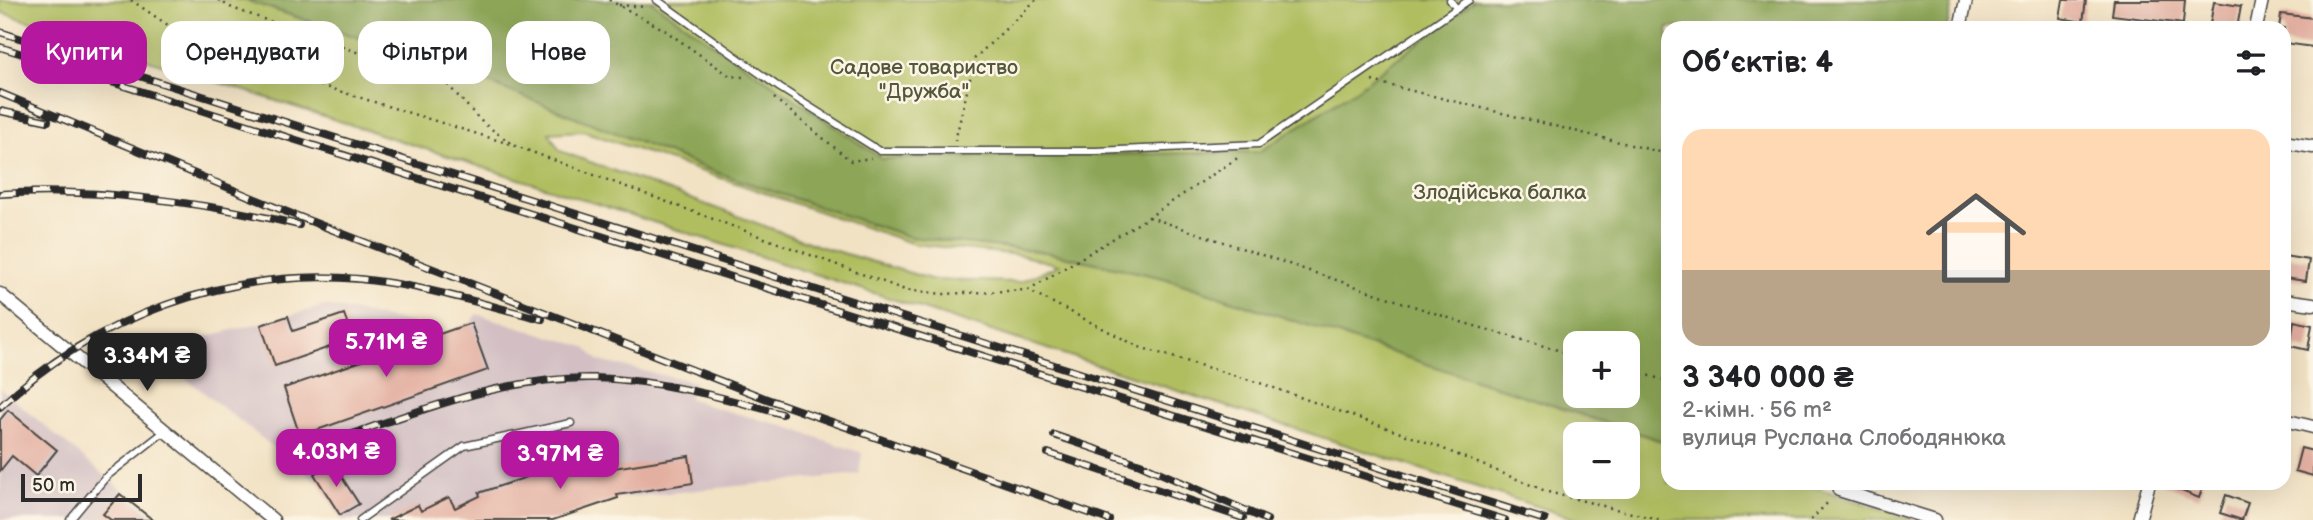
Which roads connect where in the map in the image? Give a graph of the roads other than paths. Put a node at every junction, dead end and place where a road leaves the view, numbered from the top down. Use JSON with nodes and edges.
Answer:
{"nodes":[{"id":1,"x":657,"y":0,"type":"edge"},
{"id":2,"x":1450,"y":0,"type":"edge"},
{"id":3,"x":1468,"y":0,"type":"edge"},
{"id":4,"x":1966,"y":0,"type":"edge"},
{"id":5,"x":2262,"y":0,"type":"edge"},
{"id":6,"x":1457,"y":9,"type":"junction"},
{"id":7,"x":1962,"y":21,"type":"edge"},
{"id":8,"x":2258,"y":21,"type":"edge"},
{"id":9,"x":2291,"y":143,"type":"edge"},
{"id":10,"x":2313,"y":147,"type":"edge"},
{"id":11,"x":2,"y":299,"type":"edge"},
{"id":12,"x":2291,"y":301,"type":"edge"},
{"id":13,"x":2313,"y":304,"type":"edge"},
{"id":14,"x":2291,"y":422,"type":"edge"},
{"id":15,"x":571,"y":423,"type":"dead end"},
{"id":16,"x":2313,"y":427,"type":"edge"},
{"id":17,"x":165,"y":430,"type":"junction"},
{"id":18,"x":1850,"y":490,"type":"edge"},
{"id":19,"x":2147,"y":490,"type":"edge"},
{"id":20,"x":70,"y":520,"type":"edge"},
{"id":21,"x":273,"y":520,"type":"edge"},
{"id":22,"x":360,"y":520,"type":"edge"},
{"id":23,"x":1935,"y":520,"type":"edge"},
{"id":24,"x":2139,"y":520,"type":"edge"}],
"edges":[{"from":1,"to":6,"type":"lane"},
{"from":2,"to":6,"type":"lane"},
{"from":3,"to":6,"type":"lane"},
{"from":4,"to":7,"type":"street"},
{"from":5,"to":8,"type":"street"},
{"from":9,"to":10,"type":"street"},
{"from":11,"to":17,"type":"street"},
{"from":12,"to":13,"type":"street"},
{"from":14,"to":16,"type":"street"},
{"from":15,"to":22,"type":"lane"},
{"from":17,"to":20,"type":"lane"},
{"from":17,"to":21,"type":"street"},
{"from":18,"to":23,"type":"street"},
{"from":19,"to":24,"type":"street"}]}
